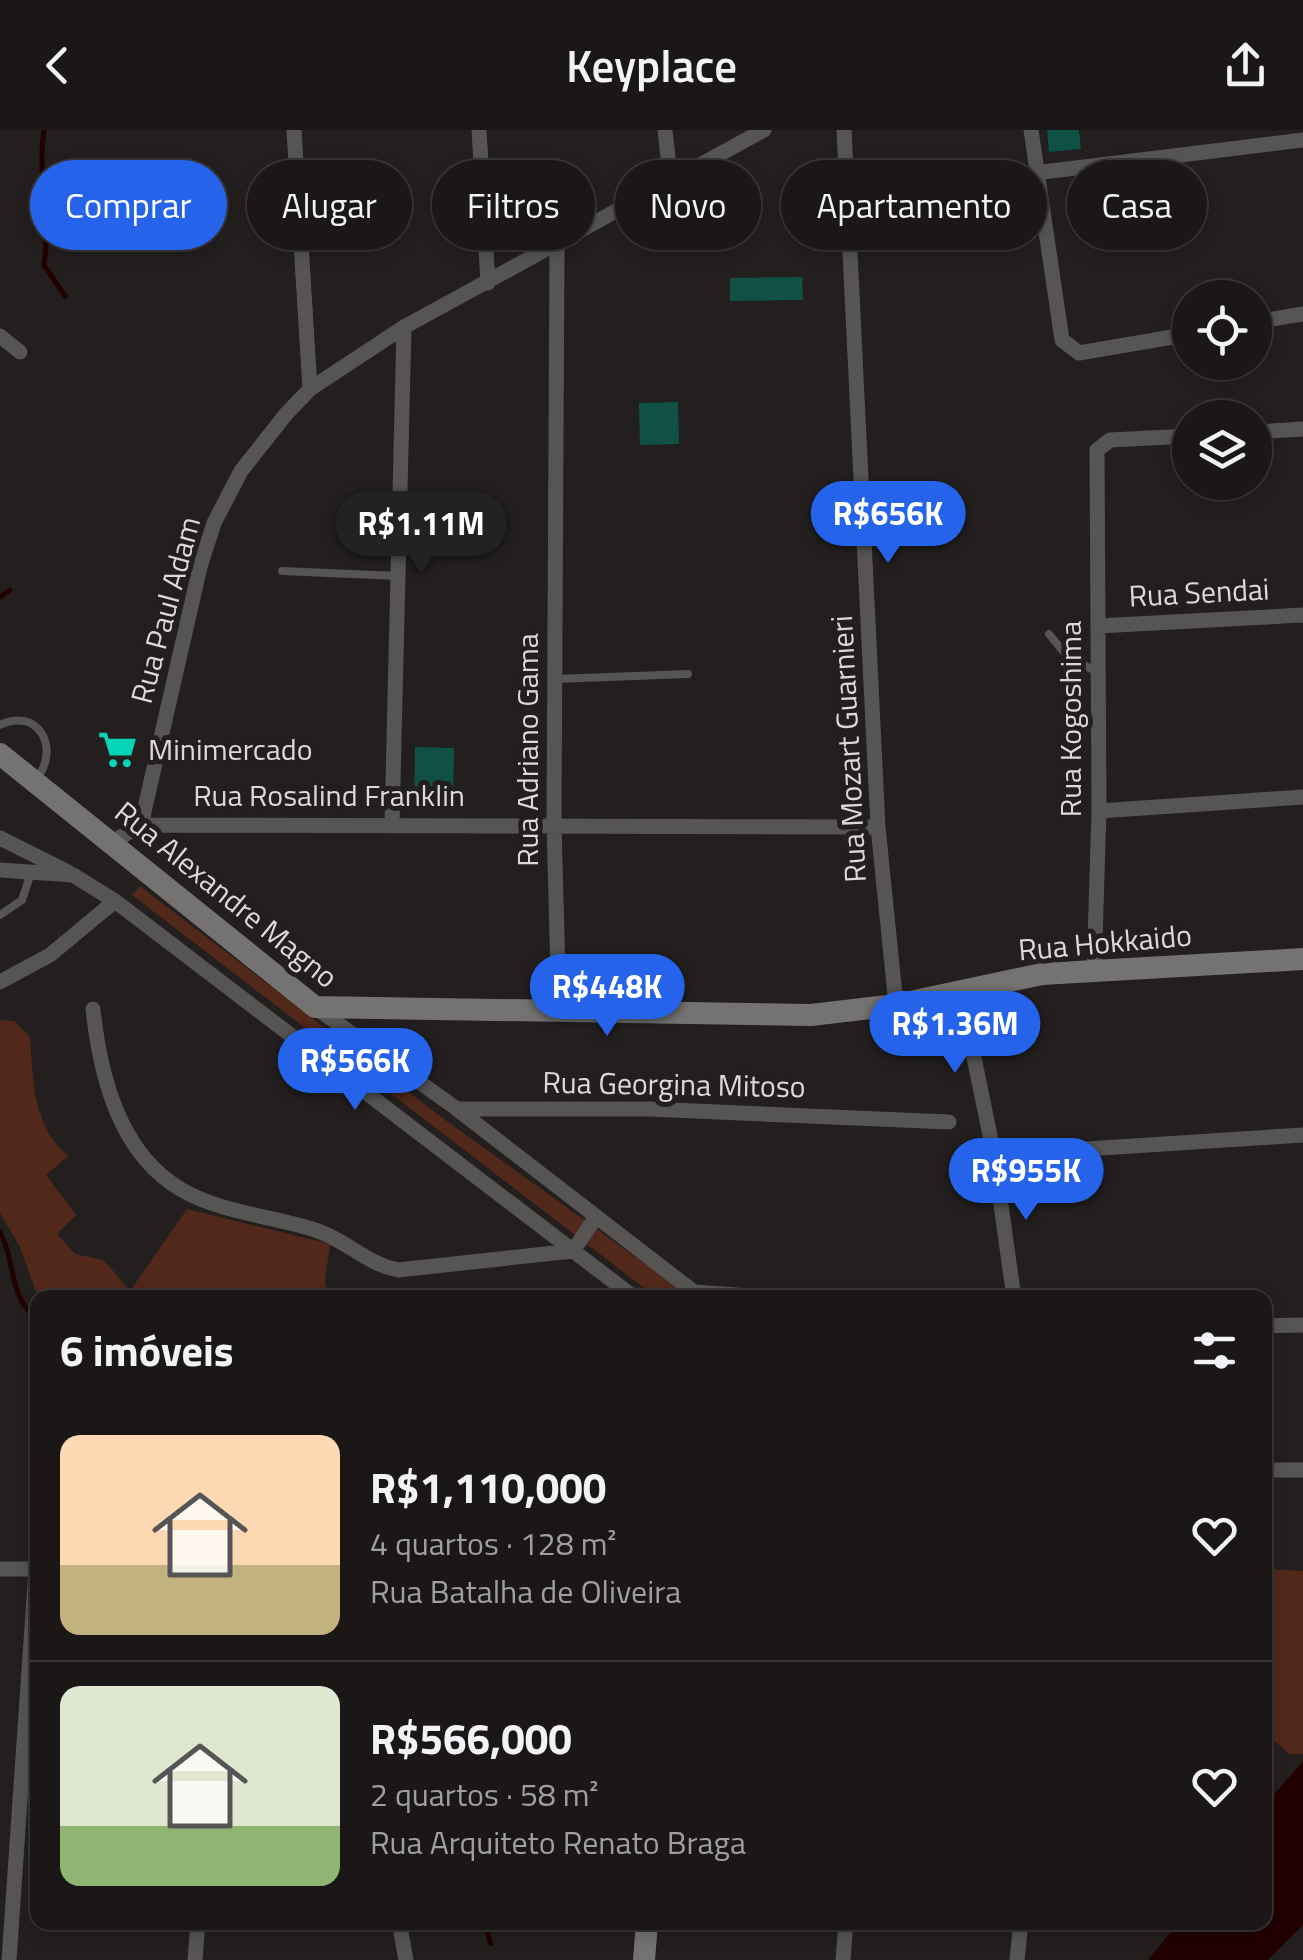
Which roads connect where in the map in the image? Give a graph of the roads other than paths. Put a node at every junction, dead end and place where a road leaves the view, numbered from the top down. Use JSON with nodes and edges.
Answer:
{"nodes":[{"id":1,"x":294,"y":130,"type":"edge"},
{"id":2,"x":479,"y":130,"type":"edge"},
{"id":3,"x":665,"y":130,"type":"edge"},
{"id":4,"x":764,"y":130,"type":"edge"},
{"id":5,"x":844,"y":130,"type":"edge"},
{"id":6,"x":1031,"y":130,"type":"edge"},
{"id":7,"x":1303,"y":140,"type":"edge"},
{"id":8,"x":668,"y":160,"type":"edge"},
{"id":9,"x":712,"y":160,"type":"edge"},
{"id":10,"x":1034,"y":160,"type":"edge"},
{"id":11,"x":1047,"y":173,"type":"edge"},
{"id":12,"x":552,"y":250,"type":"edge"},
{"id":13,"x":556,"y":250,"type":"edge"},
{"id":14,"x":1046,"y":250,"type":"edge"},
{"id":15,"x":488,"y":283,"type":"junction"},
{"id":16,"x":1303,"y":314,"type":"edge"},
{"id":17,"x":1272,"y":319,"type":"edge"},
{"id":18,"x":404,"y":327,"type":"junction"},
{"id":19,"x":0,"y":336,"type":"edge"},
{"id":20,"x":1172,"y":337,"type":"edge"},
{"id":21,"x":20,"y":352,"type":"dead end"},
{"id":22,"x":310,"y":389,"type":"junction"},
{"id":23,"x":1303,"y":430,"type":"edge"},
{"id":24,"x":1272,"y":431,"type":"edge"},
{"id":25,"x":1172,"y":437,"type":"edge"},
{"id":26,"x":282,"y":571,"type":"dead end"},
{"id":27,"x":398,"y":576,"type":"junction"},
{"id":28,"x":1303,"y":615,"type":"edge"},
{"id":29,"x":1098,"y":626,"type":"junction"},
{"id":30,"x":1049,"y":634,"type":"dead end"},
{"id":31,"x":1098,"y":673,"type":"junction"},
{"id":32,"x":688,"y":674,"type":"dead end"},
{"id":33,"x":555,"y":679,"type":"junction"},
{"id":34,"x":0,"y":725,"type":"edge"},
{"id":35,"x":0,"y":754,"type":"edge"},
{"id":36,"x":35,"y":781,"type":"junction"},
{"id":37,"x":1303,"y":797,"type":"edge"},
{"id":38,"x":1100,"y":811,"type":"junction"},
{"id":39,"x":392,"y":823,"type":"junction"},
{"id":40,"x":554,"y":824,"type":"junction"},
{"id":41,"x":141,"y":825,"type":"junction"},
{"id":42,"x":878,"y":826,"type":"junction"},
{"id":43,"x":0,"y":838,"type":"edge"},
{"id":44,"x":114,"y":841,"type":"junction"},
{"id":45,"x":0,"y":870,"type":"edge"},
{"id":46,"x":31,"y":872,"type":"junction"},
{"id":47,"x":74,"y":875,"type":"junction"},
{"id":48,"x":115,"y":901,"type":"junction"},
{"id":49,"x":0,"y":915,"type":"edge"},
{"id":50,"x":1303,"y":958,"type":"edge"},
{"id":51,"x":1094,"y":972,"type":"junction"},
{"id":52,"x":0,"y":982,"type":"edge"},
{"id":53,"x":960,"y":989,"type":"junction"},
{"id":54,"x":896,"y":1005,"type":"junction"},
{"id":55,"x":315,"y":1007,"type":"junction"},
{"id":56,"x":93,"y":1009,"type":"dead end"},
{"id":57,"x":559,"y":1012,"type":"junction"},
{"id":58,"x":457,"y":1109,"type":"junction"},
{"id":59,"x":949,"y":1122,"type":"dead end"},
{"id":60,"x":1303,"y":1135,"type":"edge"},
{"id":61,"x":994,"y":1155,"type":"junction"},
{"id":62,"x":595,"y":1218,"type":"junction"},
{"id":63,"x":573,"y":1251,"type":"junction"},
{"id":64,"x":624,"y":1290,"type":"edge"},
{"id":65,"x":696,"y":1290,"type":"edge"},
{"id":66,"x":1013,"y":1290,"type":"edge"},
{"id":67,"x":1303,"y":1325,"type":"edge"},
{"id":68,"x":1272,"y":1326,"type":"edge"},
{"id":69,"x":1272,"y":1470,"type":"edge"},
{"id":70,"x":1303,"y":1470,"type":"edge"},
{"id":71,"x":0,"y":1569,"type":"edge"},
{"id":72,"x":30,"y":1569,"type":"edge"},
{"id":73,"x":30,"y":1667,"type":"edge"},
{"id":74,"x":197,"y":1930,"type":"edge"},
{"id":75,"x":400,"y":1930,"type":"edge"},
{"id":76,"x":646,"y":1930,"type":"edge"},
{"id":77,"x":845,"y":1930,"type":"edge"},
{"id":78,"x":1020,"y":1930,"type":"edge"},
{"id":79,"x":9,"y":1960,"type":"edge"},
{"id":80,"x":195,"y":1960,"type":"edge"},
{"id":81,"x":406,"y":1960,"type":"edge"},
{"id":82,"x":644,"y":1960,"type":"edge"},
{"id":83,"x":843,"y":1960,"type":"edge"},
{"id":84,"x":1018,"y":1960,"type":"edge"}],
"edges":[{"from":1,"to":22,"type":"street"},
{"from":2,"to":15,"type":"street"},
{"from":3,"to":8,"type":"street"},
{"from":4,"to":9,"type":"street","name":"Rua Paul Adam"},
{"from":5,"to":42,"type":"street","name":"Rua Mozart Guarnieri"},
{"from":6,"to":10,"type":"street"},
{"from":7,"to":11,"type":"street"},
{"from":12,"to":15,"type":"street","name":"Rua Paul Adam"},
{"from":13,"to":33,"type":"street","name":"Rua Adriano Gama"},
{"from":14,"to":20,"type":"street"},
{"from":15,"to":18,"type":"street","name":"Rua Paul Adam"},
{"from":16,"to":17,"type":"street"},
{"from":18,"to":22,"type":"street","name":"Rua Paul Adam"},
{"from":18,"to":27,"type":"street"},
{"from":19,"to":21,"type":"street"},
{"from":22,"to":41,"type":"street","name":"Rua Paul Adam"},
{"from":23,"to":24,"type":"street"},
{"from":25,"to":29,"type":"street","name":"Rua Kogoshima"},
{"from":26,"to":27,"type":"lane"},
{"from":27,"to":39,"type":"street"},
{"from":28,"to":29,"type":"street","name":"Rua Sendai"},
{"from":29,"to":31,"type":"street","name":"Rua Kogoshima"},
{"from":30,"to":31,"type":"lane"},
{"from":31,"to":38,"type":"street","name":"Rua Kogoshima"},
{"from":32,"to":33,"type":"lane"},
{"from":33,"to":40,"type":"street","name":"Rua Adriano Gama"},
{"from":34,"to":36,"type":"lane"},
{"from":35,"to":36,"type":"street","name":"Rua Alexandre Magno"},
{"from":36,"to":44,"type":"street","name":"Rua Alexandre Magno"},
{"from":37,"to":38,"type":"street"},
{"from":38,"to":51,"type":"street","name":"Rua Kogoshima"},
{"from":39,"to":40,"type":"street","name":"Rua Rosalind Franklin"},
{"from":39,"to":41,"type":"street","name":"Rua Rosalind Franklin"},
{"from":40,"to":42,"type":"street","name":"Rua Rosalind Franklin"},
{"from":40,"to":57,"type":"street","name":"Rua Adriano Gama"},
{"from":41,"to":44,"type":"street"},
{"from":42,"to":54,"type":"street","name":"Rua Mozart Guarnieri"},
{"from":43,"to":47,"type":"street"},
{"from":44,"to":55,"type":"street","name":"Rua Alexandre Magno"},
{"from":45,"to":46,"type":"street"},
{"from":46,"to":47,"type":"street"},
{"from":46,"to":49,"type":"lane"},
{"from":47,"to":48,"type":"street"},
{"from":48,"to":52,"type":"street"},
{"from":48,"to":63,"type":"street"},
{"from":50,"to":51,"type":"street","name":"Rua Hokkaido"},
{"from":51,"to":53,"type":"street","name":"Rua Hokkaido"},
{"from":53,"to":54,"type":"street","name":"Rua Hokkaido"},
{"from":53,"to":61,"type":"street"},
{"from":54,"to":57,"type":"street","name":"Rua Hokkaido"},
{"from":55,"to":57,"type":"street","name":"Rua Hokkaido"},
{"from":55,"to":58,"type":"street","name":"Rua Alexandre Magno"},
{"from":56,"to":63,"type":"street"},
{"from":58,"to":59,"type":"street","name":"Rua Georgina Mitoso"},
{"from":58,"to":62,"type":"street","name":"Rua Alexandre Magno"},
{"from":60,"to":61,"type":"street"},
{"from":61,"to":66,"type":"street"},
{"from":62,"to":63,"type":"street"},
{"from":62,"to":65,"type":"street","name":"Rua Alexandre Magno"},
{"from":63,"to":64,"type":"street"},
{"from":67,"to":68,"type":"street"},
{"from":69,"to":70,"type":"street"},
{"from":71,"to":72,"type":"street"},
{"from":73,"to":79,"type":"street"},
{"from":74,"to":80,"type":"street"},
{"from":75,"to":81,"type":"street"},
{"from":76,"to":82,"type":"street"},
{"from":77,"to":83,"type":"street"},
{"from":78,"to":84,"type":"street"}]}
